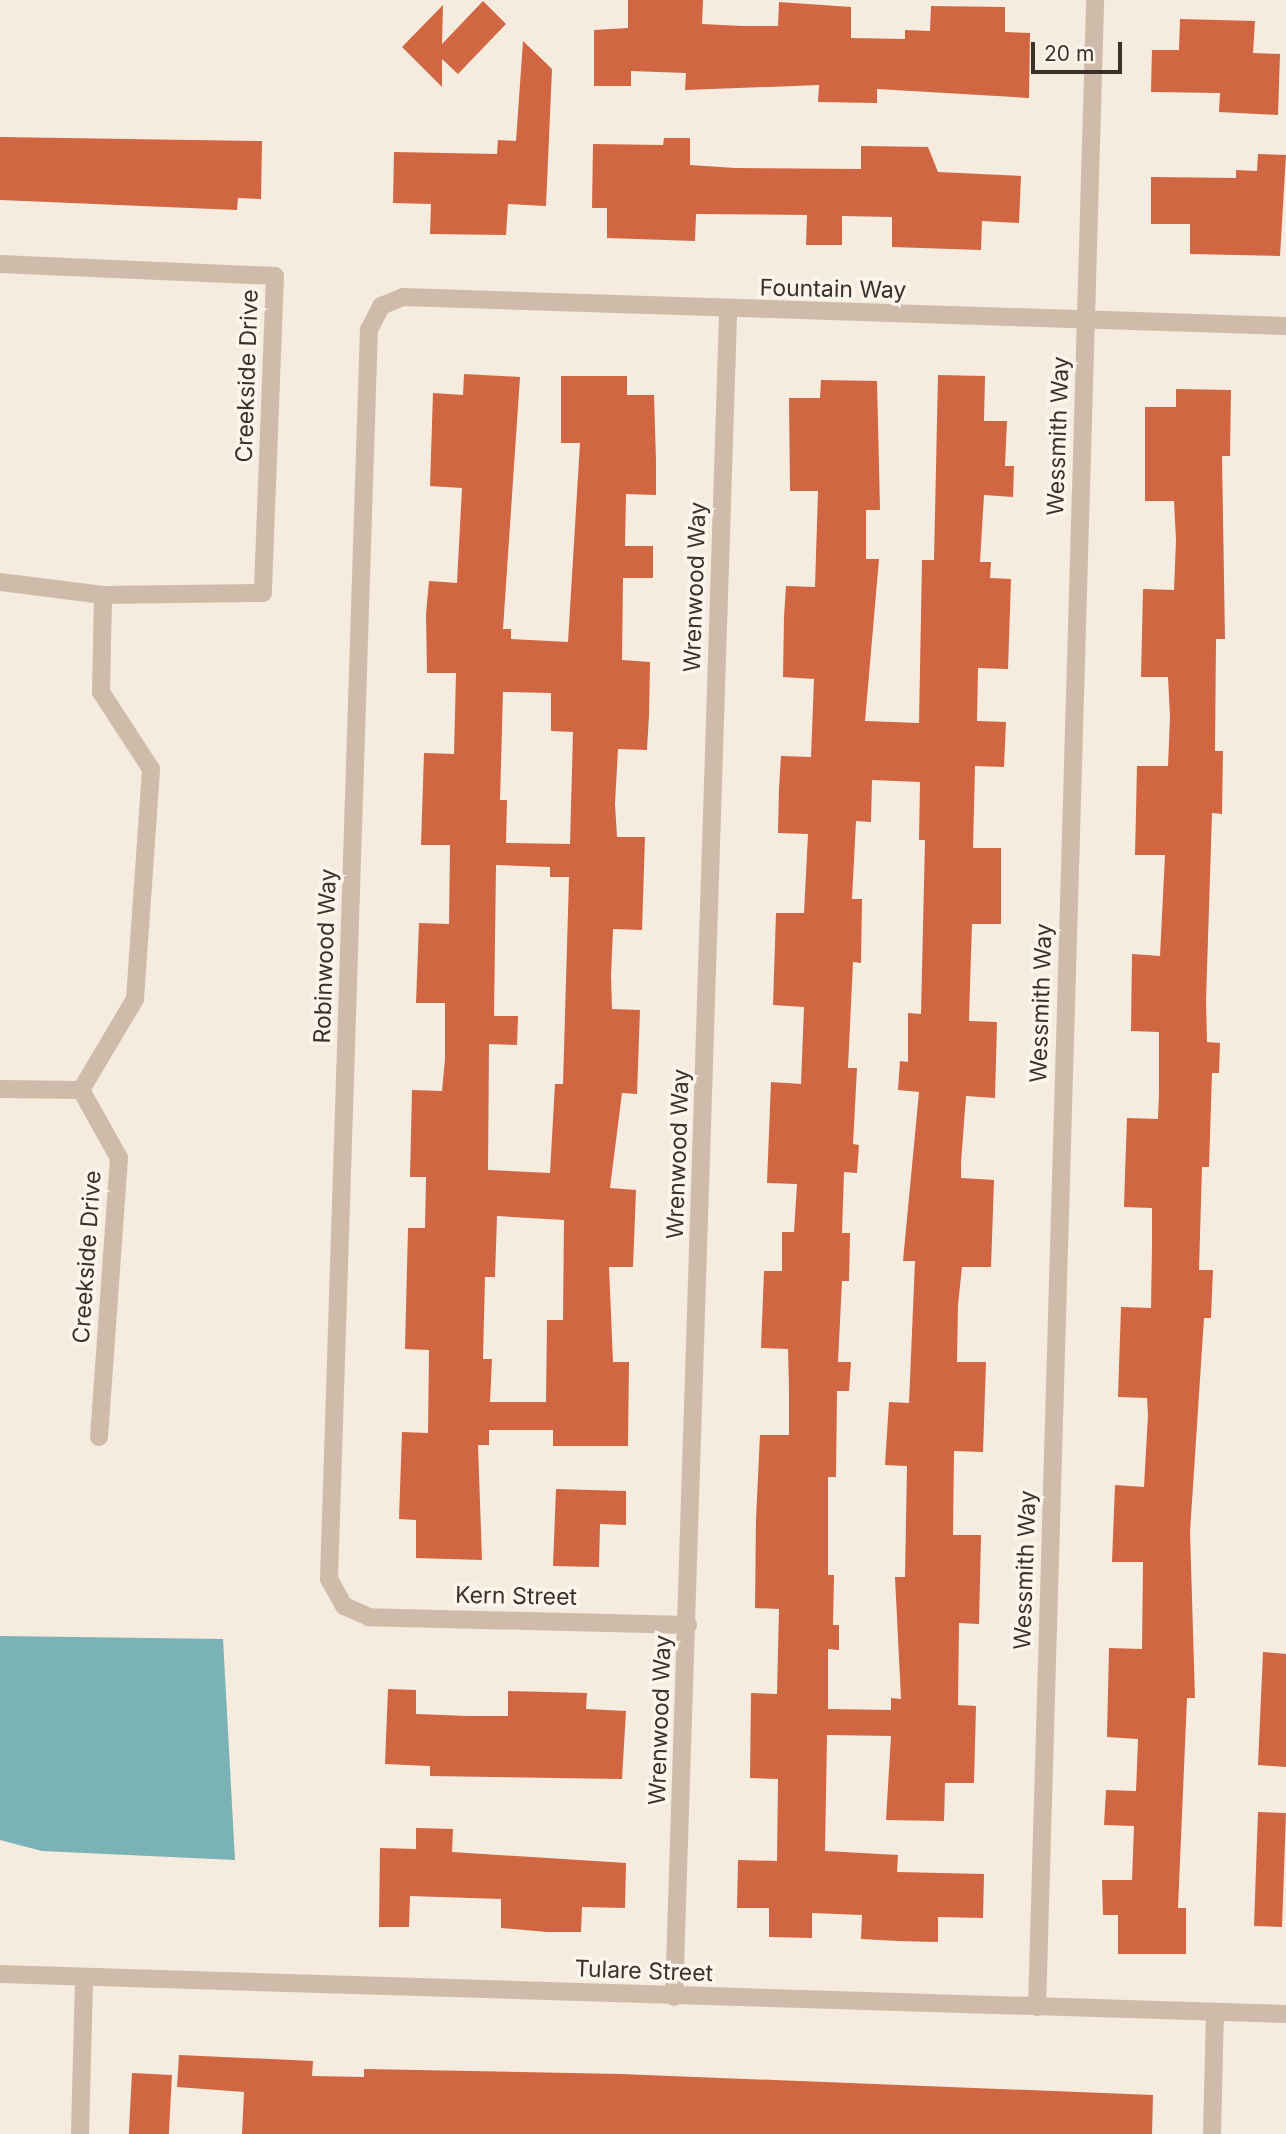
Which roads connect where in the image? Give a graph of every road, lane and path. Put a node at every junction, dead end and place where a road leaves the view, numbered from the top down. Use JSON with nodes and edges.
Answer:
{"nodes":[{"id":1,"x":1096,"y":0,"type":"edge"},
{"id":2,"x":0,"y":264,"type":"edge"},
{"id":3,"x":381,"y":306,"type":"joint"},
{"id":4,"x":728,"y":312,"type":"junction"},
{"id":5,"x":1086,"y":318,"type":"junction"},
{"id":6,"x":1286,"y":326,"type":"edge"},
{"id":7,"x":0,"y":582,"type":"edge"},
{"id":8,"x":103,"y":595,"type":"junction"},
{"id":9,"x":0,"y":1089,"type":"edge"},
{"id":10,"x":81,"y":1090,"type":"junction"},
{"id":11,"x":99,"y":1437,"type":"dead end"},
{"id":12,"x":344,"y":1606,"type":"joint"},
{"id":13,"x":688,"y":1625,"type":"junction"},
{"id":14,"x":0,"y":1975,"type":"edge"},
{"id":15,"x":85,"y":1977,"type":"junction"},
{"id":16,"x":674,"y":1997,"type":"junction"},
{"id":17,"x":1037,"y":2007,"type":"junction"},
{"id":18,"x":1215,"y":2012,"type":"junction"},
{"id":19,"x":1286,"y":2014,"type":"edge"},
{"id":20,"x":80,"y":2134,"type":"edge"},
{"id":21,"x":1212,"y":2134,"type":"edge"}],
"edges":[{"from":1,"to":5,"type":"street","name":"Wessmith Way"},
{"from":2,"to":8,"type":"street","name":"Creekside Drive"},
{"from":3,"to":4,"type":"street","name":"Fountain Way"},
{"from":3,"to":12,"type":"street","name":"Robinwood Way"},
{"from":4,"to":5,"type":"street","name":"Fountain Way"},
{"from":4,"to":13,"type":"street","name":"Wrenwood Way"},
{"from":5,"to":6,"type":"street","name":"Fountain Way"},
{"from":5,"to":17,"type":"street","name":"Wessmith Way"},
{"from":7,"to":8,"type":"street","name":"Creekside Drive"},
{"from":8,"to":10,"type":"street"},
{"from":9,"to":10,"type":"street"},
{"from":10,"to":11,"type":"street","name":"Creekside Drive"},
{"from":12,"to":13,"type":"street","name":"Kern Street"},
{"from":13,"to":16,"type":"street","name":"Wrenwood Way"},
{"from":14,"to":15,"type":"street","name":"Tulare Street"},
{"from":15,"to":16,"type":"street","name":"Tulare Street"},
{"from":15,"to":20,"type":"street"},
{"from":16,"to":17,"type":"street","name":"Tulare Street"},
{"from":17,"to":18,"type":"street","name":"Tulare Street"},
{"from":18,"to":19,"type":"street","name":"Tulare Street"},
{"from":18,"to":21,"type":"street"}]}
